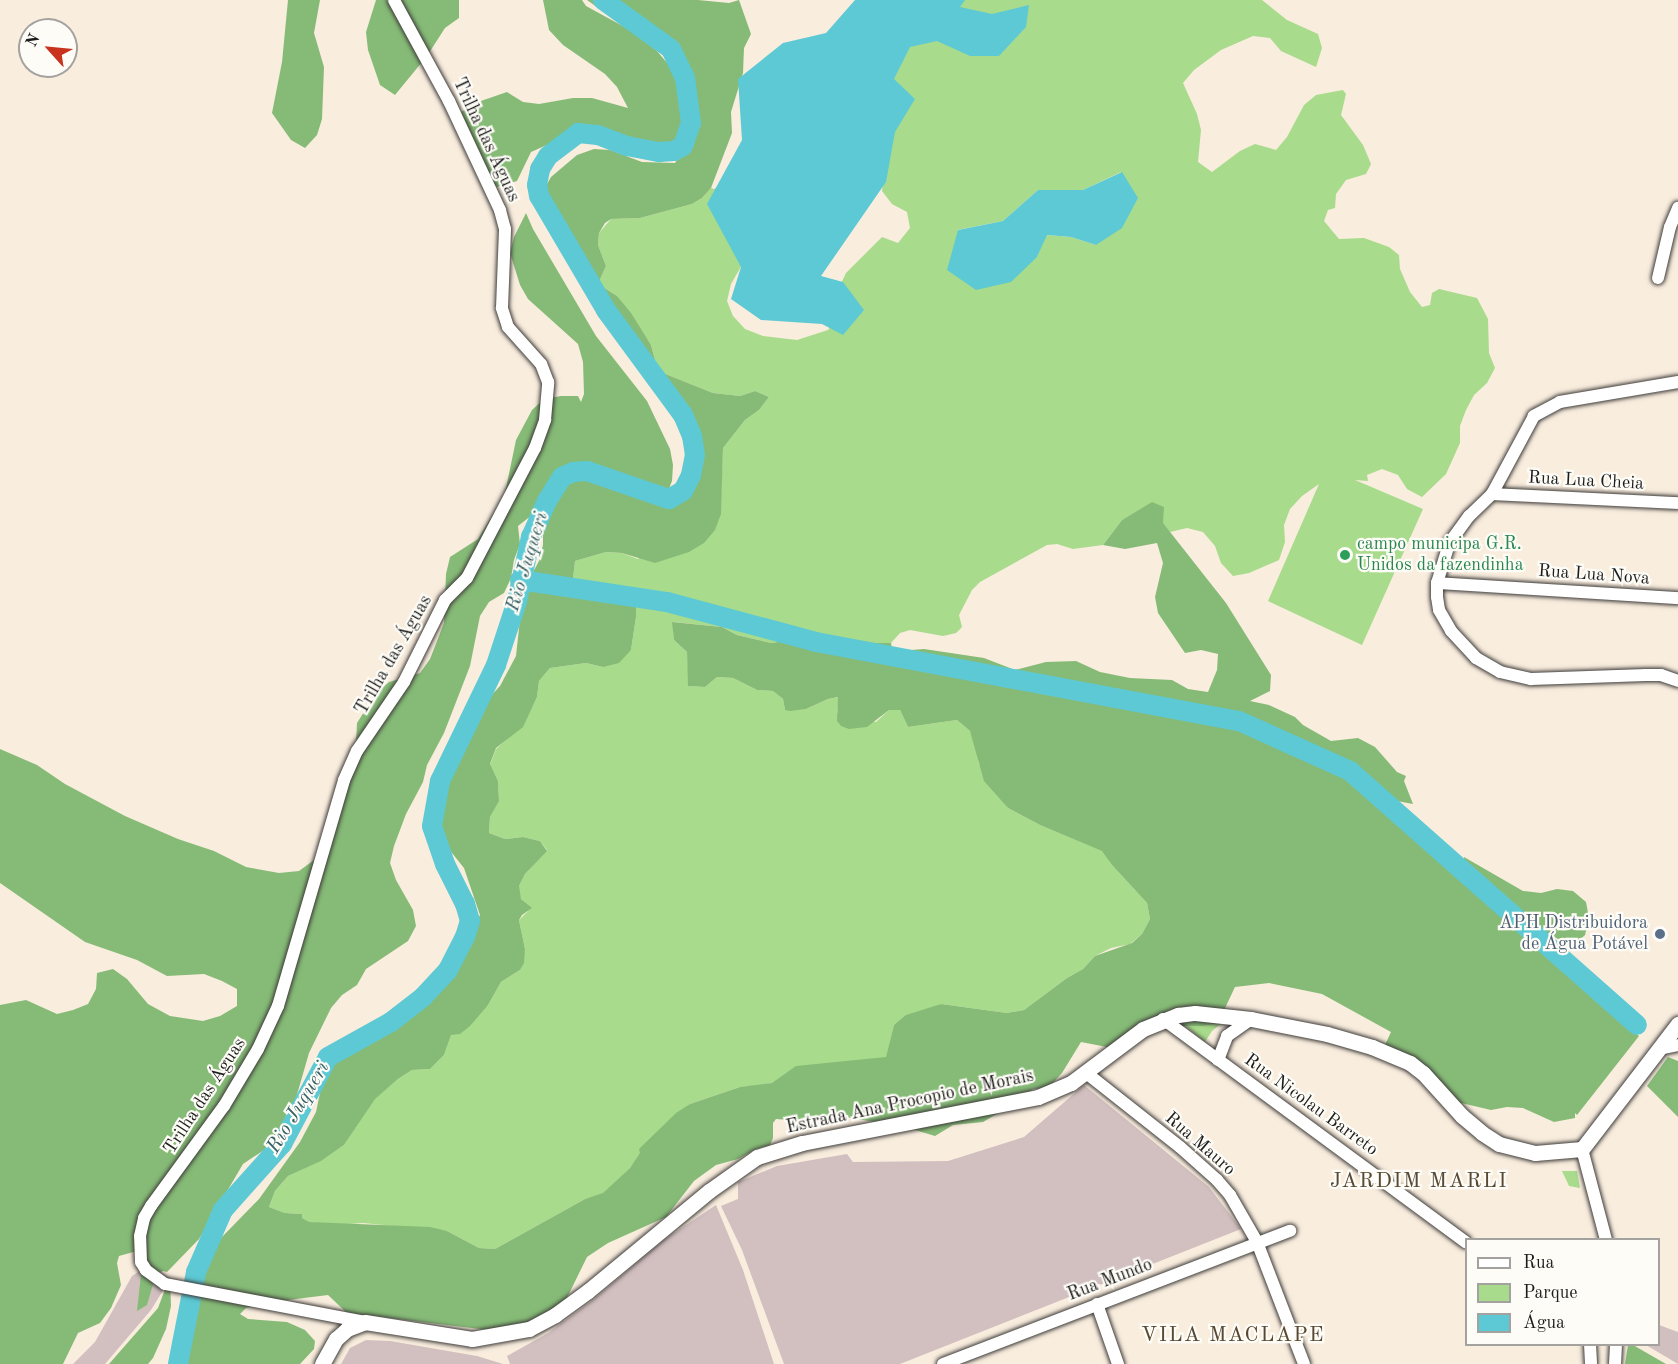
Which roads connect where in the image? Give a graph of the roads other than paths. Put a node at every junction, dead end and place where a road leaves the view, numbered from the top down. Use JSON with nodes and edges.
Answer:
{"nodes":[{"id":1,"x":394,"y":0,"type":"edge"},
{"id":2,"x":1678,"y":208,"type":"edge"},
{"id":3,"x":1658,"y":278,"type":"dead end"},
{"id":4,"x":1678,"y":382,"type":"edge"},
{"id":5,"x":1492,"y":494,"type":"junction"},
{"id":6,"x":1678,"y":503,"type":"edge"},
{"id":7,"x":1437,"y":583,"type":"junction"},
{"id":8,"x":1678,"y":598,"type":"edge"},
{"id":9,"x":1678,"y":681,"type":"edge"},
{"id":10,"x":1163,"y":1019,"type":"junction"},
{"id":11,"x":1251,"y":1019,"type":"junction"},
{"id":12,"x":1678,"y":1024,"type":"edge"},
{"id":13,"x":1678,"y":1045,"type":"edge"},
{"id":14,"x":1659,"y":1049,"type":"junction"},
{"id":15,"x":1218,"y":1060,"type":"junction"},
{"id":16,"x":1085,"y":1072,"type":"junction"},
{"id":17,"x":1582,"y":1149,"type":"junction"},
{"id":18,"x":1290,"y":1231,"type":"dead end"},
{"id":19,"x":1606,"y":1238,"type":"edge"},
{"id":20,"x":1465,"y":1241,"type":"edge"},
{"id":21,"x":1257,"y":1242,"type":"junction"},
{"id":22,"x":1097,"y":1304,"type":"junction"},
{"id":23,"x":365,"y":1322,"type":"junction"},
{"id":24,"x":1590,"y":1346,"type":"edge"},
{"id":25,"x":1616,"y":1346,"type":"edge"},
{"id":26,"x":322,"y":1364,"type":"edge"},
{"id":27,"x":943,"y":1364,"type":"edge"},
{"id":28,"x":1118,"y":1364,"type":"edge"},
{"id":29,"x":1304,"y":1364,"type":"edge"},
{"id":30,"x":1591,"y":1364,"type":"edge"},
{"id":31,"x":1615,"y":1364,"type":"edge"}],
"edges":[{"from":1,"to":23,"type":"street","name":"Trilha das Águas"},
{"from":2,"to":3,"type":"street"},
{"from":4,"to":5,"type":"street"},
{"from":5,"to":6,"type":"street","name":"Rua Lua Cheia"},
{"from":5,"to":7,"type":"street"},
{"from":7,"to":8,"type":"street","name":"Rua Lua Nova"},
{"from":7,"to":9,"type":"street"},
{"from":10,"to":11,"type":"street","name":"Estrada Ana Procopio de Morais"},
{"from":10,"to":15,"type":"street","name":"Rua Nicolau Barreto"},
{"from":10,"to":16,"type":"street","name":"Estrada Ana Procopio de Morais"},
{"from":11,"to":15,"type":"street"},
{"from":11,"to":17,"type":"street","name":"Estrada Ana Procopio de Morais"},
{"from":12,"to":14,"type":"street"},
{"from":13,"to":14,"type":"street"},
{"from":14,"to":17,"type":"street"},
{"from":15,"to":20,"type":"street","name":"Rua Nicolau Barreto"},
{"from":16,"to":21,"type":"street","name":"Rua Mauro"},
{"from":16,"to":23,"type":"street","name":"Estrada Ana Procopio de Morais"},
{"from":17,"to":19,"type":"street"},
{"from":18,"to":21,"type":"street","name":"Rua Mundo"},
{"from":21,"to":22,"type":"street","name":"Rua Mundo"},
{"from":21,"to":29,"type":"street","name":"Rua Mauro"},
{"from":22,"to":27,"type":"street","name":"Rua Mundo"},
{"from":22,"to":28,"type":"street"},
{"from":23,"to":26,"type":"street"},
{"from":24,"to":30,"type":"street"},
{"from":25,"to":31,"type":"street"}]}
